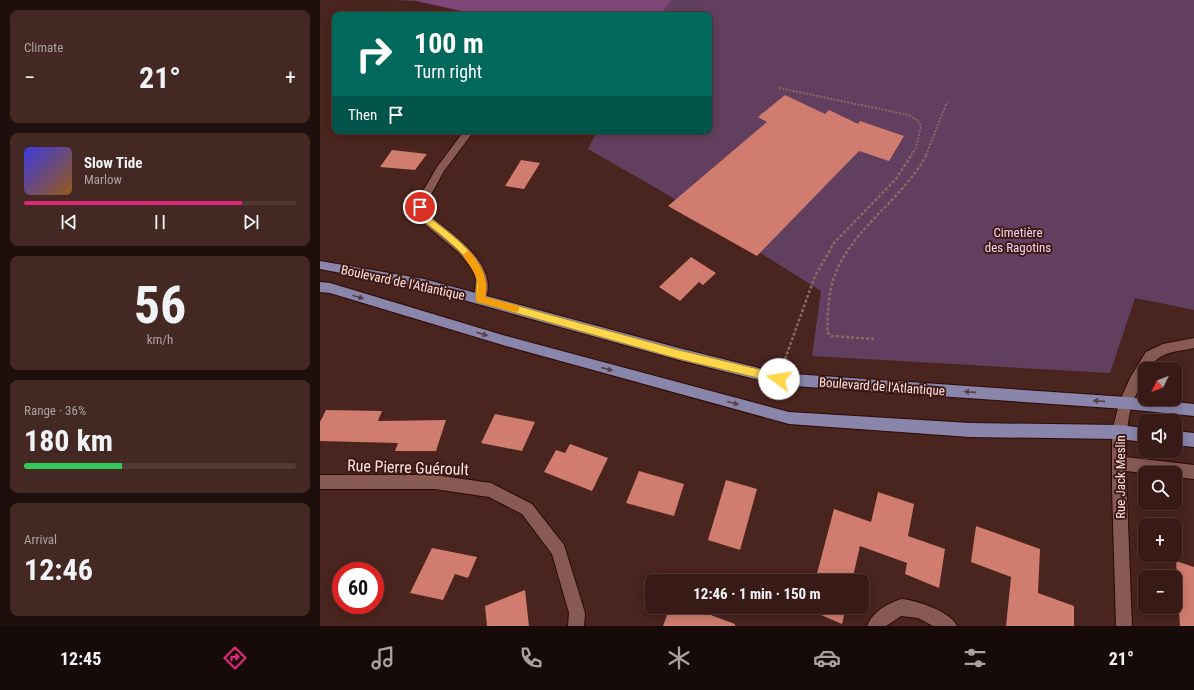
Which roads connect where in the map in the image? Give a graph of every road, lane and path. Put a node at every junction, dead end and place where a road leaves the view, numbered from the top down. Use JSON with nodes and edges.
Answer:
{"nodes":[{"id":1,"x":779,"y":88,"type":"dead end"},
{"id":2,"x":948,"y":102,"type":"dead end"},
{"id":3,"x":467,"y":134,"type":"edge"},
{"id":4,"x":320,"y":265,"type":"edge"},
{"id":5,"x":320,"y":287,"type":"edge"},
{"id":6,"x":480,"y":299,"type":"junction"},
{"id":7,"x":874,"y":339,"type":"dead end"},
{"id":8,"x":1194,"y":343,"type":"edge"},
{"id":9,"x":779,"y":379,"type":"junction"},
{"id":10,"x":1126,"y":403,"type":"junction"},
{"id":11,"x":1194,"y":410,"type":"edge"},
{"id":12,"x":1119,"y":432,"type":"junction"},
{"id":13,"x":1138,"y":434,"type":"edge"},
{"id":14,"x":1182,"y":439,"type":"edge"},
{"id":15,"x":1194,"y":440,"type":"edge"},
{"id":16,"x":1119,"y":463,"type":"junction"},
{"id":17,"x":1194,"y":472,"type":"edge"},
{"id":18,"x":320,"y":482,"type":"edge"},
{"id":19,"x":576,"y":626,"type":"edge"},
{"id":20,"x":875,"y":626,"type":"edge"},
{"id":21,"x":948,"y":626,"type":"edge"},
{"id":22,"x":1124,"y":626,"type":"edge"}],
"edges":[{"from":1,"to":9,"type":"path"},
{"from":2,"to":7,"type":"path"},
{"from":3,"to":6,"type":"street"},
{"from":4,"to":6,"type":"main road","name":"Boulevard de l'Atlantique"},
{"from":5,"to":12,"type":"main road","name":"Boulevard de l'Atlantique","one_way":true},
{"from":6,"to":9,"type":"main road","name":"Boulevard de l'Atlantique"},
{"from":8,"to":10,"type":"street","name":"Rue Jack Meslin"},
{"from":10,"to":9,"type":"main road","name":"Boulevard de l'Atlantique","one_way":true},
{"from":10,"to":11,"type":"main road","name":"Boulevard de l'Atlantique"},
{"from":10,"to":12,"type":"street","name":"Rue Jack Meslin"},
{"from":12,"to":13,"type":"main road","name":"Boulevard de l'Atlantique"},
{"from":12,"to":16,"type":"street","name":"Rue Jack Meslin"},
{"from":14,"to":15,"type":"main road"},
{"from":16,"to":17,"type":"street"},
{"from":16,"to":22,"type":"street","name":"Rue Jack Meslin"},
{"from":18,"to":19,"type":"street","name":"Rue Pierre Guéroult"},
{"from":20,"to":21,"type":"street"}]}
